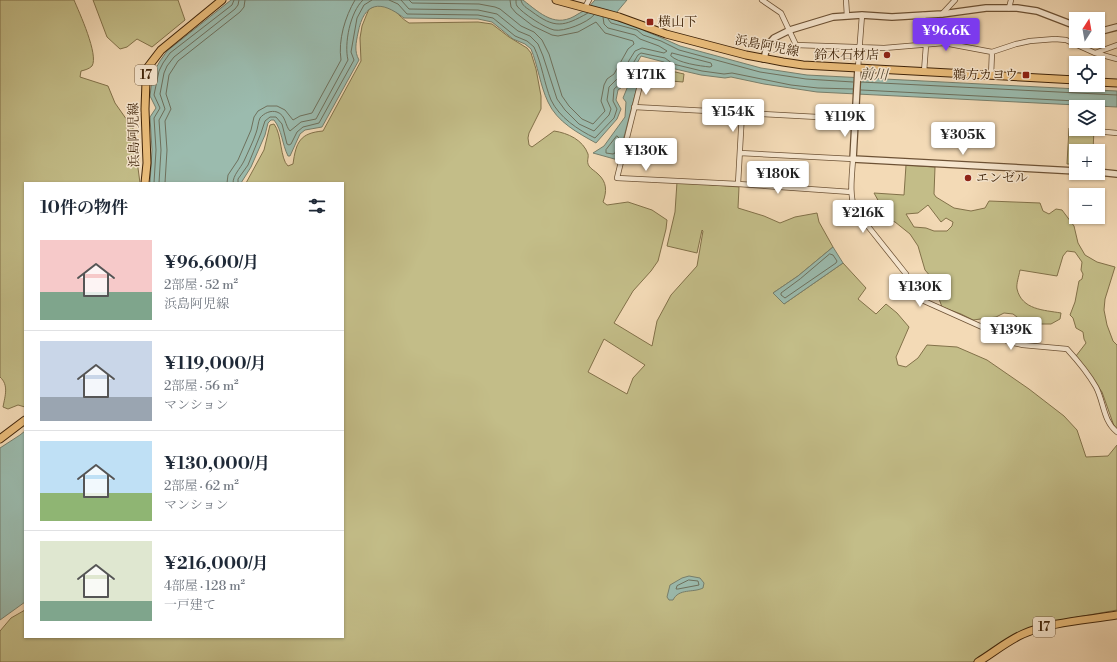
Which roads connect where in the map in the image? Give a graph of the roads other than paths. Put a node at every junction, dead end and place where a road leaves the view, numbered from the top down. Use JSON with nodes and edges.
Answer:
{"nodes":[{"id":1,"x":222,"y":0,"type":"edge"},
{"id":2,"x":556,"y":0,"type":"edge"},
{"id":3,"x":589,"y":0,"type":"edge"},
{"id":4,"x":762,"y":0,"type":"edge"},
{"id":5,"x":846,"y":0,"type":"edge"},
{"id":6,"x":955,"y":0,"type":"edge"},
{"id":7,"x":1011,"y":0,"type":"edge"},
{"id":8,"x":586,"y":8,"type":"junction"},
{"id":9,"x":1009,"y":8,"type":"junction"},
{"id":10,"x":942,"y":14,"type":"junction"},
{"id":11,"x":862,"y":15,"type":"junction"},
{"id":12,"x":922,"y":15,"type":"junction"},
{"id":13,"x":847,"y":16,"type":"junction"},
{"id":14,"x":1069,"y":23,"type":"edge"},
{"id":15,"x":1117,"y":27,"type":"edge"},
{"id":16,"x":790,"y":30,"type":"junction"},
{"id":17,"x":1105,"y":30,"type":"edge"},
{"id":18,"x":926,"y":45,"type":"junction"},
{"id":19,"x":1117,"y":45,"type":"edge"},
{"id":20,"x":859,"y":47,"type":"junction"},
{"id":21,"x":992,"y":52,"type":"junction"},
{"id":22,"x":1095,"y":53,"type":"junction"},
{"id":23,"x":764,"y":59,"type":"junction"},
{"id":24,"x":1117,"y":59,"type":"edge"},
{"id":25,"x":858,"y":71,"type":"junction"},
{"id":26,"x":924,"y":72,"type":"junction"},
{"id":27,"x":991,"y":76,"type":"junction"},
{"id":28,"x":1069,"y":80,"type":"edge"},
{"id":29,"x":642,"y":81,"type":"dead end"},
{"id":30,"x":1105,"y":82,"type":"edge"},
{"id":31,"x":1117,"y":83,"type":"edge"},
{"id":32,"x":634,"y":108,"type":"junction"},
{"id":33,"x":742,"y":113,"type":"junction"},
{"id":34,"x":855,"y":119,"type":"junction"},
{"id":35,"x":1105,"y":132,"type":"edge"},
{"id":36,"x":1117,"y":133,"type":"edge"},
{"id":37,"x":740,"y":153,"type":"junction"},
{"id":38,"x":853,"y":159,"type":"junction"},
{"id":39,"x":1069,"y":170,"type":"edge"},
{"id":40,"x":1105,"y":173,"type":"edge"},
{"id":41,"x":1117,"y":174,"type":"edge"},
{"id":42,"x":145,"y":182,"type":"edge"},
{"id":43,"x":738,"y":184,"type":"junction"},
{"id":44,"x":851,"y":192,"type":"junction"},
{"id":45,"x":24,"y":421,"type":"edge"},
{"id":46,"x":1117,"y":432,"type":"edge"},
{"id":47,"x":0,"y":439,"type":"edge"},
{"id":48,"x":1117,"y":615,"type":"edge"},
{"id":49,"x":978,"y":662,"type":"edge"}],
"edges":[{"from":1,"to":42,"type":"main road","name":"浜島阿児線","number":"17"},
{"from":2,"to":8,"type":"main road","name":"浜島阿児線"},
{"from":3,"to":8,"type":"street"},
{"from":4,"to":16,"type":"street"},
{"from":5,"to":13,"type":"street"},
{"from":6,"to":10,"type":"street"},
{"from":7,"to":9,"type":"street"},
{"from":8,"to":23,"type":"main road","name":"浜島阿児線"},
{"from":9,"to":10,"type":"street"},
{"from":9,"to":14,"type":"street"},
{"from":10,"to":12,"type":"street"},
{"from":11,"to":12,"type":"street"},
{"from":11,"to":13,"type":"street"},
{"from":11,"to":20,"type":"street"},
{"from":12,"to":18,"type":"street"},
{"from":13,"to":16,"type":"street"},
{"from":15,"to":17,"type":"street"},
{"from":16,"to":20,"type":"street"},
{"from":16,"to":23,"type":"street"},
{"from":18,"to":20,"type":"street"},
{"from":18,"to":21,"type":"street"},
{"from":18,"to":26,"type":"street"},
{"from":19,"to":22,"type":"street"},
{"from":20,"to":25,"type":"street"},
{"from":21,"to":22,"type":"street"},
{"from":21,"to":27,"type":"street"},
{"from":22,"to":24,"type":"street"},
{"from":23,"to":25,"type":"main road","name":"浜島阿児線"},
{"from":25,"to":26,"type":"main road","name":"浜島阿児線"},
{"from":25,"to":34,"type":"street"},
{"from":26,"to":27,"type":"main road","name":"浜島阿児線"},
{"from":27,"to":28,"type":"main road","name":"浜島阿児線"},
{"from":29,"to":32,"type":"street"},
{"from":30,"to":31,"type":"main road"},
{"from":32,"to":33,"type":"street"},
{"from":32,"to":43,"type":"street"},
{"from":33,"to":34,"type":"street"},
{"from":33,"to":37,"type":"street"},
{"from":34,"to":38,"type":"street"},
{"from":35,"to":36,"type":"street"},
{"from":37,"to":38,"type":"street"},
{"from":37,"to":43,"type":"street"},
{"from":38,"to":39,"type":"street"},
{"from":38,"to":44,"type":"street"},
{"from":40,"to":41,"type":"street"},
{"from":43,"to":44,"type":"street"},
{"from":44,"to":46,"type":"street"},
{"from":45,"to":47,"type":"main road"},
{"from":48,"to":49,"type":"main road","number":"17"}]}
